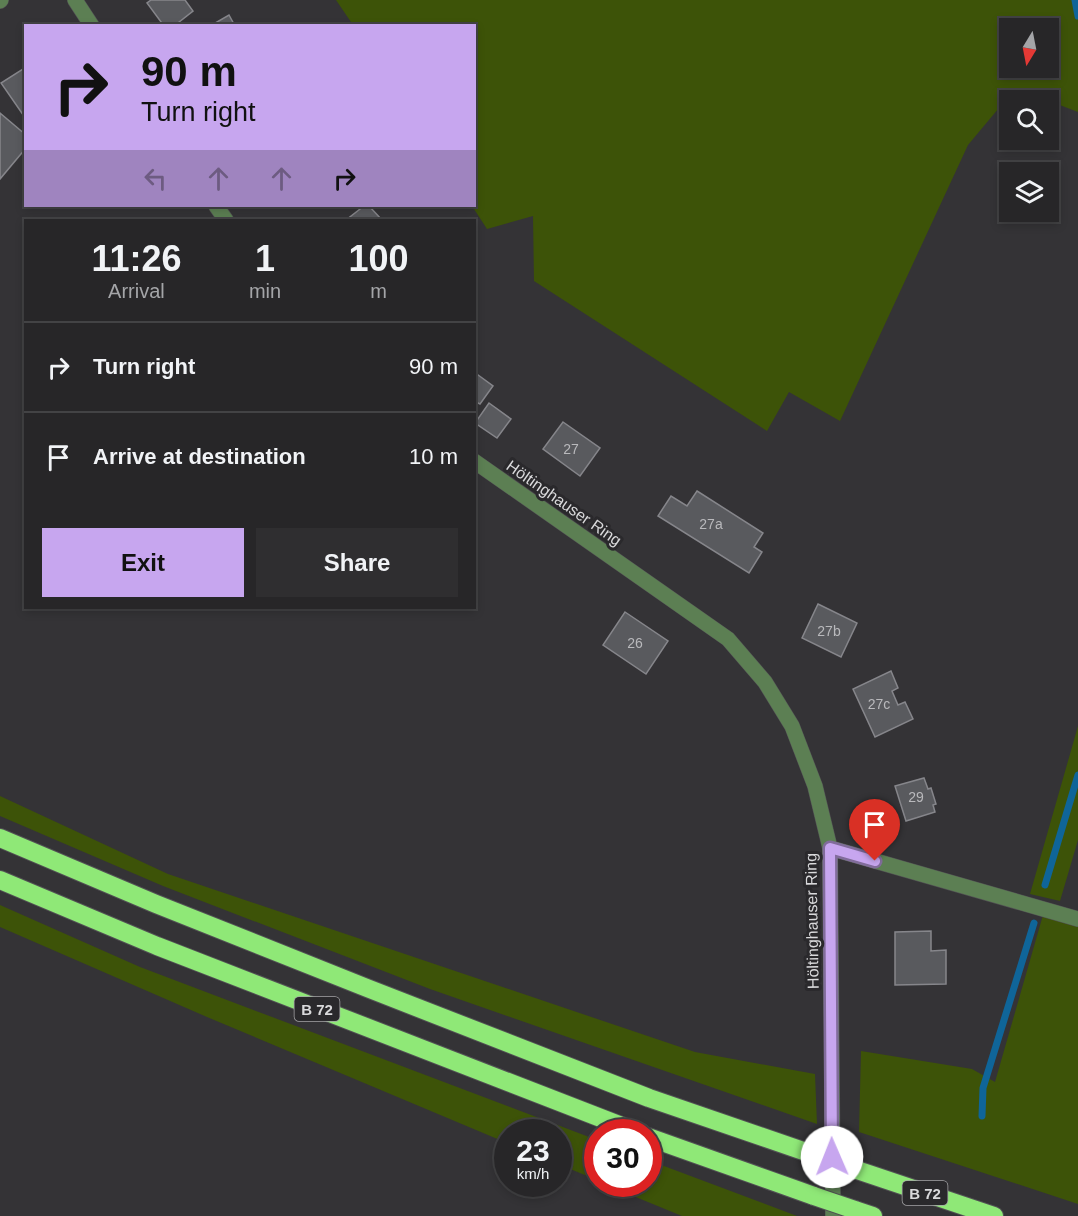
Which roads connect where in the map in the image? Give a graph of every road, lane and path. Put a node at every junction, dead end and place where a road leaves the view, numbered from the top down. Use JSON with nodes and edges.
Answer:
{"nodes":[{"id":1,"x":75,"y":0,"type":"edge"},
{"id":2,"x":91,"y":24,"type":"edge"},
{"id":3,"x":476,"y":462,"type":"edge"},
{"id":4,"x":0,"y":837,"type":"edge"},
{"id":5,"x":830,"y":848,"type":"junction"},
{"id":6,"x":0,"y":880,"type":"edge"},
{"id":7,"x":1078,"y":919,"type":"edge"},
{"id":8,"x":603,"y":1119,"type":"edge"},
{"id":9,"x":662,"y":1142,"type":"edge"},
{"id":10,"x":864,"y":1213,"type":"edge"},
{"id":11,"x":833,"y":1216,"type":"edge"},
{"id":12,"x":994,"y":1216,"type":"edge"}],
"edges":[{"from":1,"to":2,"type":"street"},
{"from":3,"to":5,"type":"street","name":"Höltinghauser Ring"},
{"from":4,"to":12,"type":"highway","number":"B 72","bridge":true},
{"from":5,"to":7,"type":"street"},
{"from":5,"to":11,"type":"street","name":"Höltinghauser Ring"},
{"from":6,"to":8,"type":"highway","number":"B 72"},
{"from":9,"to":10,"type":"highway","bridge":true}]}
